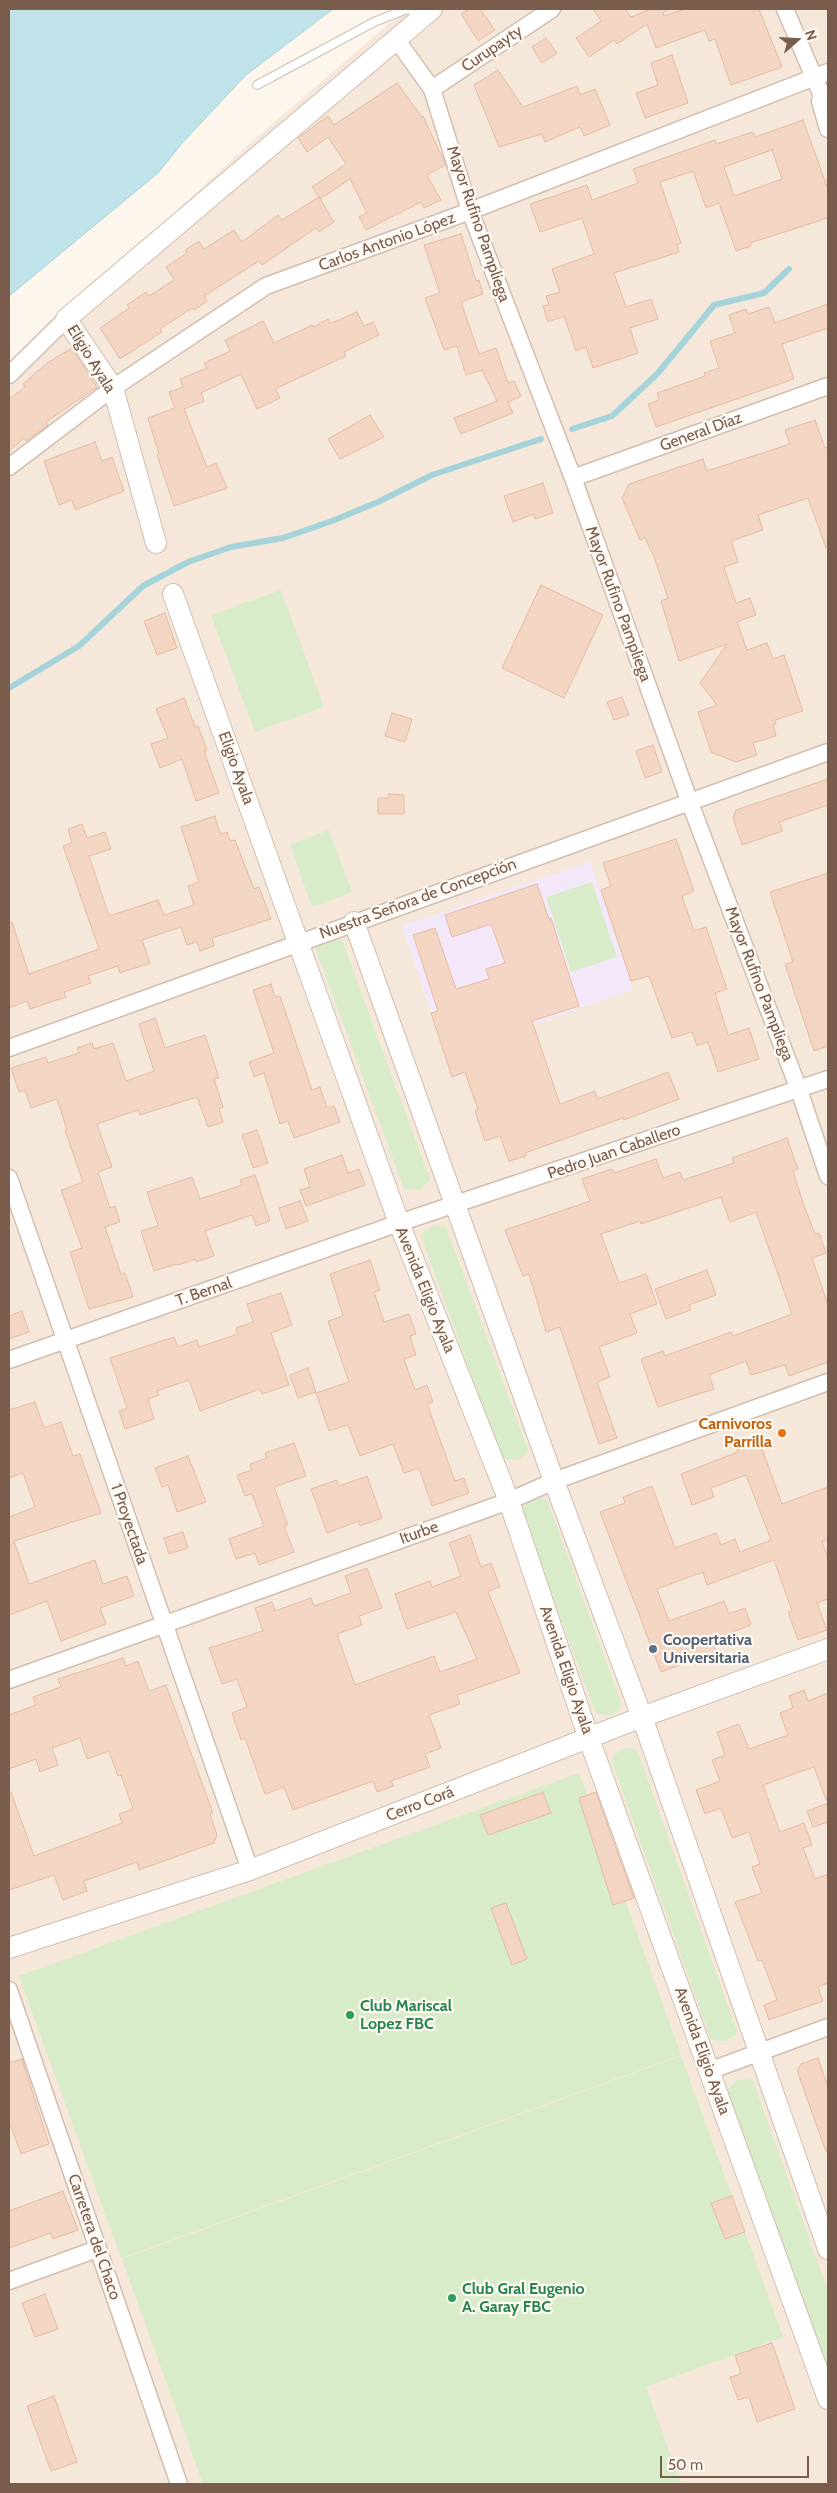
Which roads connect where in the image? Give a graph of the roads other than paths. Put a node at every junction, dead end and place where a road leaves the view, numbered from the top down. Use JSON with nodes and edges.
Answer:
{"nodes":[{"id":1,"x":552,"y":9,"type":"edge"},
{"id":2,"x":785,"y":9,"type":"edge"},
{"id":3,"x":429,"y":11,"type":"edge"},
{"id":4,"x":396,"y":39,"type":"junction"},
{"id":5,"x":821,"y":74,"type":"edge"},
{"id":6,"x":257,"y":85,"type":"dead end"},
{"id":7,"x":432,"y":89,"type":"junction"},
{"id":8,"x":828,"y":110,"type":"edge"},
{"id":9,"x":828,"y":129,"type":"edge"},
{"id":10,"x":470,"y":211,"type":"junction"},
{"id":11,"x":66,"y":319,"type":"junction"},
{"id":12,"x":9,"y":375,"type":"edge"},
{"id":13,"x":828,"y":386,"type":"edge"},
{"id":14,"x":113,"y":388,"type":"junction"},
{"id":15,"x":9,"y":467,"type":"edge"},
{"id":16,"x":573,"y":478,"type":"junction"},
{"id":17,"x":156,"y":543,"type":"dead end"},
{"id":18,"x":173,"y":594,"type":"dead end"},
{"id":19,"x":828,"y":752,"type":"edge"},
{"id":20,"x":690,"y":803,"type":"junction"},
{"id":21,"x":354,"y":922,"type":"junction"},
{"id":22,"x":298,"y":942,"type":"junction"},
{"id":23,"x":9,"y":1048,"type":"edge"},
{"id":24,"x":828,"y":1079,"type":"edge"},
{"id":25,"x":799,"y":1090,"type":"junction"},
{"id":26,"x":828,"y":1176,"type":"edge"},
{"id":27,"x":9,"y":1178,"type":"edge"},
{"id":28,"x":455,"y":1206,"type":"junction"},
{"id":29,"x":399,"y":1224,"type":"junction"},
{"id":30,"x":65,"y":1340,"type":"junction"},
{"id":31,"x":9,"y":1360,"type":"edge"},
{"id":32,"x":828,"y":1382,"type":"edge"},
{"id":33,"x":554,"y":1481,"type":"junction"},
{"id":34,"x":509,"y":1501,"type":"junction"},
{"id":35,"x":163,"y":1624,"type":"junction"},
{"id":36,"x":828,"y":1649,"type":"edge"},
{"id":37,"x":9,"y":1680,"type":"edge"},
{"id":38,"x":642,"y":1718,"type":"junction"},
{"id":39,"x":589,"y":1739,"type":"junction"},
{"id":40,"x":250,"y":1870,"type":"junction"},
{"id":41,"x":9,"y":1948,"type":"edge"},
{"id":42,"x":9,"y":1990,"type":"edge"},
{"id":43,"x":828,"y":2027,"type":"edge"},
{"id":44,"x":758,"y":2052,"type":"junction"},
{"id":45,"x":709,"y":2071,"type":"junction"},
{"id":46,"x":98,"y":2249,"type":"junction"},
{"id":47,"x":828,"y":2249,"type":"edge"},
{"id":48,"x":9,"y":2281,"type":"edge"},
{"id":49,"x":828,"y":2399,"type":"edge"},
{"id":50,"x":179,"y":2484,"type":"edge"}],
"edges":[{"from":1,"to":7,"type":"street","name":"Curupayty"},
{"from":2,"to":5,"type":"street"},
{"from":3,"to":4,"type":"street"},
{"from":3,"to":6,"type":"lane"},
{"from":4,"to":7,"type":"street","name":"Mayor Rufino Pampliega"},
{"from":4,"to":11,"type":"street"},
{"from":5,"to":8,"type":"street"},
{"from":5,"to":9,"type":"street"},
{"from":5,"to":10,"type":"street","name":"Carlos Antonio López"},
{"from":7,"to":10,"type":"street","name":"Mayor Rufino Pampliega"},
{"from":10,"to":14,"type":"street","name":"Carlos Antonio López"},
{"from":10,"to":16,"type":"street","name":"Mayor Rufino Pampliega"},
{"from":11,"to":12,"type":"street"},
{"from":11,"to":14,"type":"street","name":"Eligio Ayala"},
{"from":13,"to":16,"type":"street","name":"General Díaz"},
{"from":14,"to":15,"type":"street","name":"Carlos Antonio López"},
{"from":14,"to":17,"type":"street","name":"Eligio Ayala"},
{"from":16,"to":20,"type":"street","name":"Mayor Rufino Pampliega"},
{"from":18,"to":22,"type":"street","name":"Eligio Ayala"},
{"from":19,"to":20,"type":"street","name":"Nuestra Señora de Concepción"},
{"from":20,"to":21,"type":"street","name":"Nuestra Señora de Concepción"},
{"from":20,"to":25,"type":"street","name":"Mayor Rufino Pampliega"},
{"from":21,"to":22,"type":"street","name":"Nuestra Señora de Concepción"},
{"from":21,"to":28,"type":"street"},
{"from":22,"to":23,"type":"street","name":"Nuestra Señora de Concepción"},
{"from":22,"to":29,"type":"street","name":"Avenida Eligio Ayala"},
{"from":24,"to":25,"type":"street","name":"Pedro Juan Caballero"},
{"from":25,"to":26,"type":"street","name":"Mayor Rufino Pampliega"},
{"from":25,"to":28,"type":"street","name":"Pedro Juan Caballero"},
{"from":27,"to":30,"type":"street","name":"1 Proyectada"},
{"from":28,"to":29,"type":"street","name":"Pedro Juan Caballero"},
{"from":28,"to":33,"type":"street"},
{"from":29,"to":30,"type":"street","name":"T. Bernal"},
{"from":29,"to":34,"type":"street","name":"Avenida Eligio Ayala"},
{"from":30,"to":31,"type":"street","name":"T. Bernal"},
{"from":30,"to":35,"type":"street","name":"1 Proyectada"},
{"from":32,"to":33,"type":"street","name":"Iturbe"},
{"from":33,"to":34,"type":"street","name":"Iturbe"},
{"from":33,"to":38,"type":"street"},
{"from":34,"to":35,"type":"street","name":"Iturbe"},
{"from":34,"to":39,"type":"street","name":"Avenida Eligio Ayala"},
{"from":35,"to":37,"type":"street","name":"Iturbe"},
{"from":35,"to":40,"type":"street","name":"1 Proyectada"},
{"from":36,"to":38,"type":"street","name":"Cerro Corá"},
{"from":38,"to":39,"type":"street","name":"Cerro Corá"},
{"from":38,"to":44,"type":"street"},
{"from":39,"to":40,"type":"street","name":"Cerro Corá"},
{"from":39,"to":45,"type":"street","name":"Avenida Eligio Ayala"},
{"from":40,"to":41,"type":"street","name":"Cerro Corá"},
{"from":42,"to":46,"type":"street","name":"Carretera del Chaco"},
{"from":43,"to":44,"type":"street"},
{"from":44,"to":45,"type":"street"},
{"from":44,"to":47,"type":"street"},
{"from":45,"to":49,"type":"street","name":"Avenida Eligio Ayala"},
{"from":46,"to":48,"type":"street"},
{"from":46,"to":50,"type":"street","name":"Carretera del Chaco"}]}
